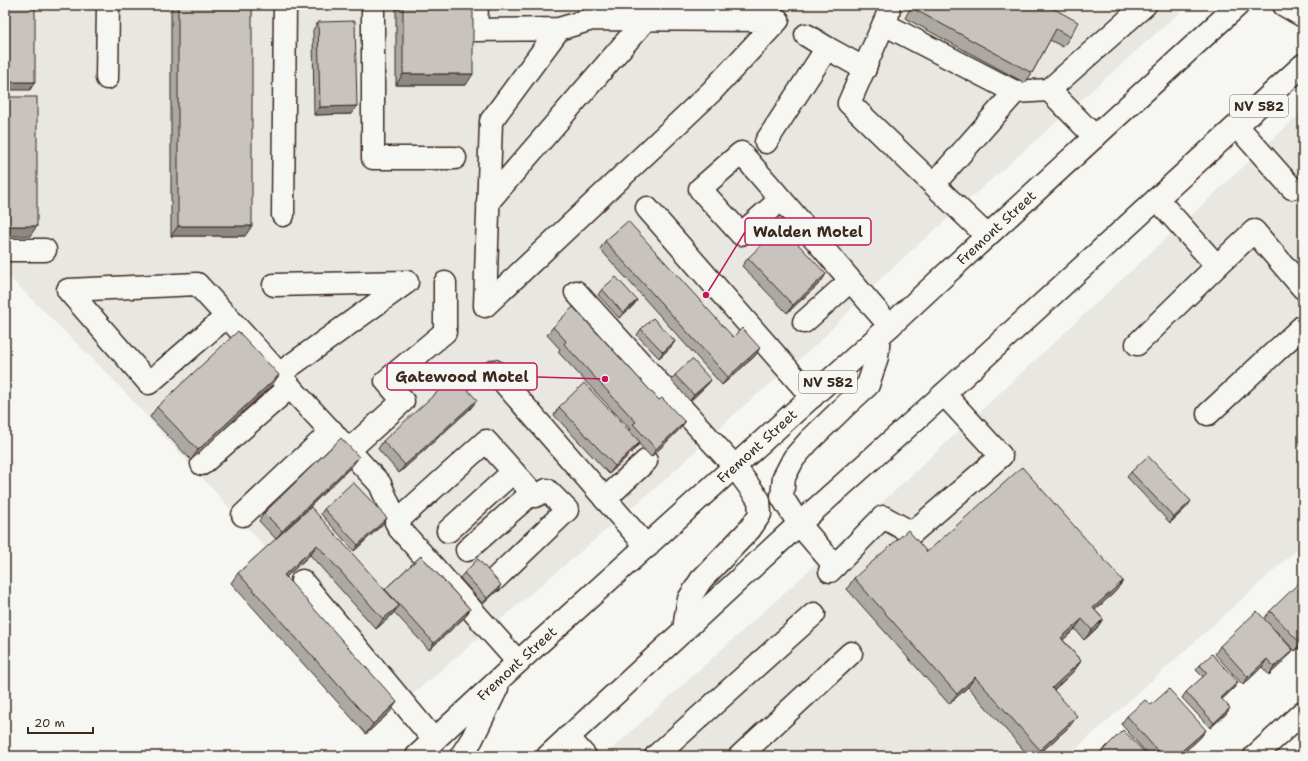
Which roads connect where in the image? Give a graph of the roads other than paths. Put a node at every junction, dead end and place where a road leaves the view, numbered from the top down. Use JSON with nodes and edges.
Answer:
{"nodes":[{"id":1,"x":108,"y":5,"type":"edge"},
{"id":2,"x":286,"y":5,"type":"edge"},
{"id":3,"x":373,"y":5,"type":"edge"},
{"id":4,"x":477,"y":5,"type":"edge"},
{"id":5,"x":1145,"y":5,"type":"edge"},
{"id":6,"x":1238,"y":5,"type":"edge"},
{"id":7,"x":1284,"y":5,"type":"edge"},
{"id":8,"x":634,"y":14,"type":"edge"},
{"id":9,"x":886,"y":14,"type":"edge"},
{"id":10,"x":1303,"y":16,"type":"edge"},
{"id":11,"x":559,"y":29,"type":"junction"},
{"id":12,"x":806,"y":35,"type":"dead end"},
{"id":13,"x":827,"y":48,"type":"junction"},
{"id":14,"x":1303,"y":65,"type":"edge"},
{"id":15,"x":864,"y":69,"type":"junction"},
{"id":16,"x":107,"y":78,"type":"dead end"},
{"id":17,"x":1049,"y":90,"type":"junction"},
{"id":18,"x":1015,"y":92,"type":"junction"},
{"id":19,"x":1237,"y":126,"type":"junction"},
{"id":20,"x":1095,"y":137,"type":"junction"},
{"id":21,"x":766,"y":142,"type":"dead end"},
{"id":22,"x":455,"y":158,"type":"dead end"},
{"id":23,"x":934,"y":184,"type":"junction"},
{"id":24,"x":1299,"y":189,"type":"edge"},
{"id":25,"x":781,"y":199,"type":"dead end"},
{"id":26,"x":1156,"y":199,"type":"junction"},
{"id":27,"x":488,"y":202,"type":"junction"},
{"id":28,"x":647,"y":208,"type":"dead end"},
{"id":29,"x":283,"y":215,"type":"dead end"},
{"id":30,"x":987,"y":236,"type":"junction"},
{"id":31,"x":5,"y":250,"type":"edge"},
{"id":32,"x":45,"y":250,"type":"dead end"},
{"id":33,"x":1217,"y":266,"type":"junction"},
{"id":34,"x":850,"y":281,"type":"junction"},
{"id":35,"x":445,"y":283,"type":"dead end"},
{"id":36,"x":274,"y":285,"type":"dead end"},
{"id":37,"x":1303,"y":288,"type":"edge"},
{"id":38,"x":576,"y":292,"type":"dead end"},
{"id":39,"x":226,"y":316,"type":"junction"},
{"id":40,"x":804,"y":322,"type":"dead end"},
{"id":41,"x":1303,"y":326,"type":"edge"},
{"id":42,"x":885,"y":331,"type":"junction"},
{"id":43,"x":1137,"y":344,"type":"dead end"},
{"id":44,"x":494,"y":371,"type":"dead end"},
{"id":45,"x":285,"y":381,"type":"junction"},
{"id":46,"x":944,"y":394,"type":"junction"},
{"id":47,"x":812,"y":397,"type":"junction"},
{"id":48,"x":1208,"y":414,"type":"dead end"},
{"id":49,"x":332,"y":431,"type":"junction"},
{"id":50,"x":349,"y":450,"type":"junction"},
{"id":51,"x":646,"y":461,"type":"dead end"},
{"id":52,"x":202,"y":464,"type":"edge"},
{"id":53,"x":734,"y":467,"type":"junction"},
{"id":54,"x":514,"y":472,"type":"junction"},
{"id":55,"x":532,"y":493,"type":"junction"},
{"id":56,"x":605,"y":499,"type":"junction"},
{"id":57,"x":243,"y":515,"type":"dead end"},
{"id":58,"x":396,"y":522,"type":"junction"},
{"id":59,"x":799,"y":524,"type":"junction"},
{"id":60,"x":448,"y":531,"type":"dead end"},
{"id":61,"x":647,"y":546,"type":"junction"},
{"id":62,"x":467,"y":550,"type":"dead end"},
{"id":63,"x":494,"y":580,"type":"edge"},
{"id":64,"x":302,"y":581,"type":"dead end"},
{"id":65,"x":814,"y":614,"type":"dead end"},
{"id":66,"x":684,"y":631,"type":"junction"},
{"id":67,"x":851,"y":653,"type":"dead end"},
{"id":68,"x":518,"y":662,"type":"junction"},
{"id":69,"x":502,"y":676,"type":"junction"},
{"id":70,"x":1303,"y":712,"type":"edge"},
{"id":71,"x":568,"y":738,"type":"junction"},
{"id":72,"x":434,"y":740,"type":"junction"},
{"id":73,"x":417,"y":756,"type":"edge"},
{"id":74,"x":461,"y":756,"type":"edge"},
{"id":75,"x":548,"y":756,"type":"edge"},
{"id":76,"x":585,"y":756,"type":"edge"},
{"id":77,"x":656,"y":756,"type":"edge"},
{"id":78,"x":740,"y":756,"type":"edge"},
{"id":79,"x":1255,"y":756,"type":"edge"}],
"edges":[{"from":1,"to":16,"type":"main road"},
{"from":2,"to":29,"type":"main road"},
{"from":3,"to":22,"type":"main road"},
{"from":4,"to":11,"type":"main road"},
{"from":5,"to":17,"type":"main road"},
{"from":6,"to":20,"type":"main road","name":"Fremont Street","number":"NV 582"},
{"from":7,"to":10,"type":"main road"},
{"from":8,"to":11,"type":"main road"},
{"from":8,"to":27,"type":"main road"},
{"from":8,"to":27,"type":"main road"},
{"from":9,"to":15,"type":"main road"},
{"from":9,"to":18,"type":"main road"},
{"from":11,"to":27,"type":"main road"},
{"from":12,"to":13,"type":"main road"},
{"from":13,"to":15,"type":"main road"},
{"from":13,"to":21,"type":"main road"},
{"from":14,"to":19,"type":"main road","number":"NV 582"},
{"from":15,"to":23,"type":"main road"},
{"from":17,"to":18,"type":"main road"},
{"from":17,"to":20,"type":"main road"},
{"from":18,"to":23,"type":"main road"},
{"from":19,"to":24,"type":"main road"},
{"from":19,"to":26,"type":"main road","number":"NV 582"},
{"from":20,"to":30,"type":"main road","name":"Fremont Street","number":"NV 582"},
{"from":23,"to":30,"type":"main road"},
{"from":25,"to":34,"type":"main road"},
{"from":26,"to":33,"type":"main road"},
{"from":26,"to":46,"type":"main road","number":"NV 582"},
{"from":28,"to":47,"type":"main road"},
{"from":30,"to":42,"type":"main road","name":"Fremont Street","number":"NV 582"},
{"from":31,"to":32,"type":"main road"},
{"from":33,"to":37,"type":"main road"},
{"from":33,"to":43,"type":"main road"},
{"from":34,"to":40,"type":"main road"},
{"from":34,"to":42,"type":"main road"},
{"from":35,"to":50,"type":"main road"},
{"from":36,"to":45,"type":"main road"},
{"from":38,"to":53,"type":"main road"},
{"from":39,"to":39,"type":"main road"},
{"from":39,"to":45,"type":"main road"},
{"from":41,"to":48,"type":"main road"},
{"from":42,"to":47,"type":"main road","name":"Fremont Street","number":"NV 582"},
{"from":42,"to":59,"type":"main road"},
{"from":44,"to":56,"type":"main road"},
{"from":45,"to":49,"type":"main road"},
{"from":45,"to":52,"type":"main road"},
{"from":46,"to":59,"type":"main road","number":"NV 582"},
{"from":46,"to":59,"type":"main road"},
{"from":47,"to":53,"type":"main road","name":"Fremont Street","number":"NV 582"},
{"from":49,"to":50,"type":"main road"},
{"from":49,"to":57,"type":"main road"},
{"from":50,"to":58,"type":"main road"},
{"from":51,"to":56,"type":"main road"},
{"from":53,"to":61,"type":"main road","name":"Fremont Street","number":"NV 582"},
{"from":53,"to":66,"type":"main road"},
{"from":54,"to":55,"type":"main road"},
{"from":54,"to":58,"type":"main road"},
{"from":54,"to":60,"type":"main road"},
{"from":55,"to":62,"type":"main road"},
{"from":55,"to":63,"type":"main road"},
{"from":56,"to":61,"type":"main road"},
{"from":58,"to":68,"type":"main road"},
{"from":59,"to":66,"type":"main road","number":"NV 582"},
{"from":61,"to":68,"type":"main road","name":"Fremont Street","number":"NV 582"},
{"from":64,"to":72,"type":"main road"},
{"from":65,"to":77,"type":"main road"},
{"from":66,"to":71,"type":"main road","number":"NV 582"},
{"from":67,"to":78,"type":"main road"},
{"from":68,"to":69,"type":"main road","name":"Fremont Street","number":"NV 582"},
{"from":69,"to":72,"type":"main road","name":"Fremont Street","number":"NV 582"},
{"from":69,"to":74,"type":"main road"},
{"from":70,"to":79,"type":"main road"},
{"from":71,"to":75,"type":"main road","number":"NV 582"},
{"from":71,"to":76,"type":"main road"},
{"from":72,"to":73,"type":"main road","name":"Fremont Street","number":"NV 582"}]}
